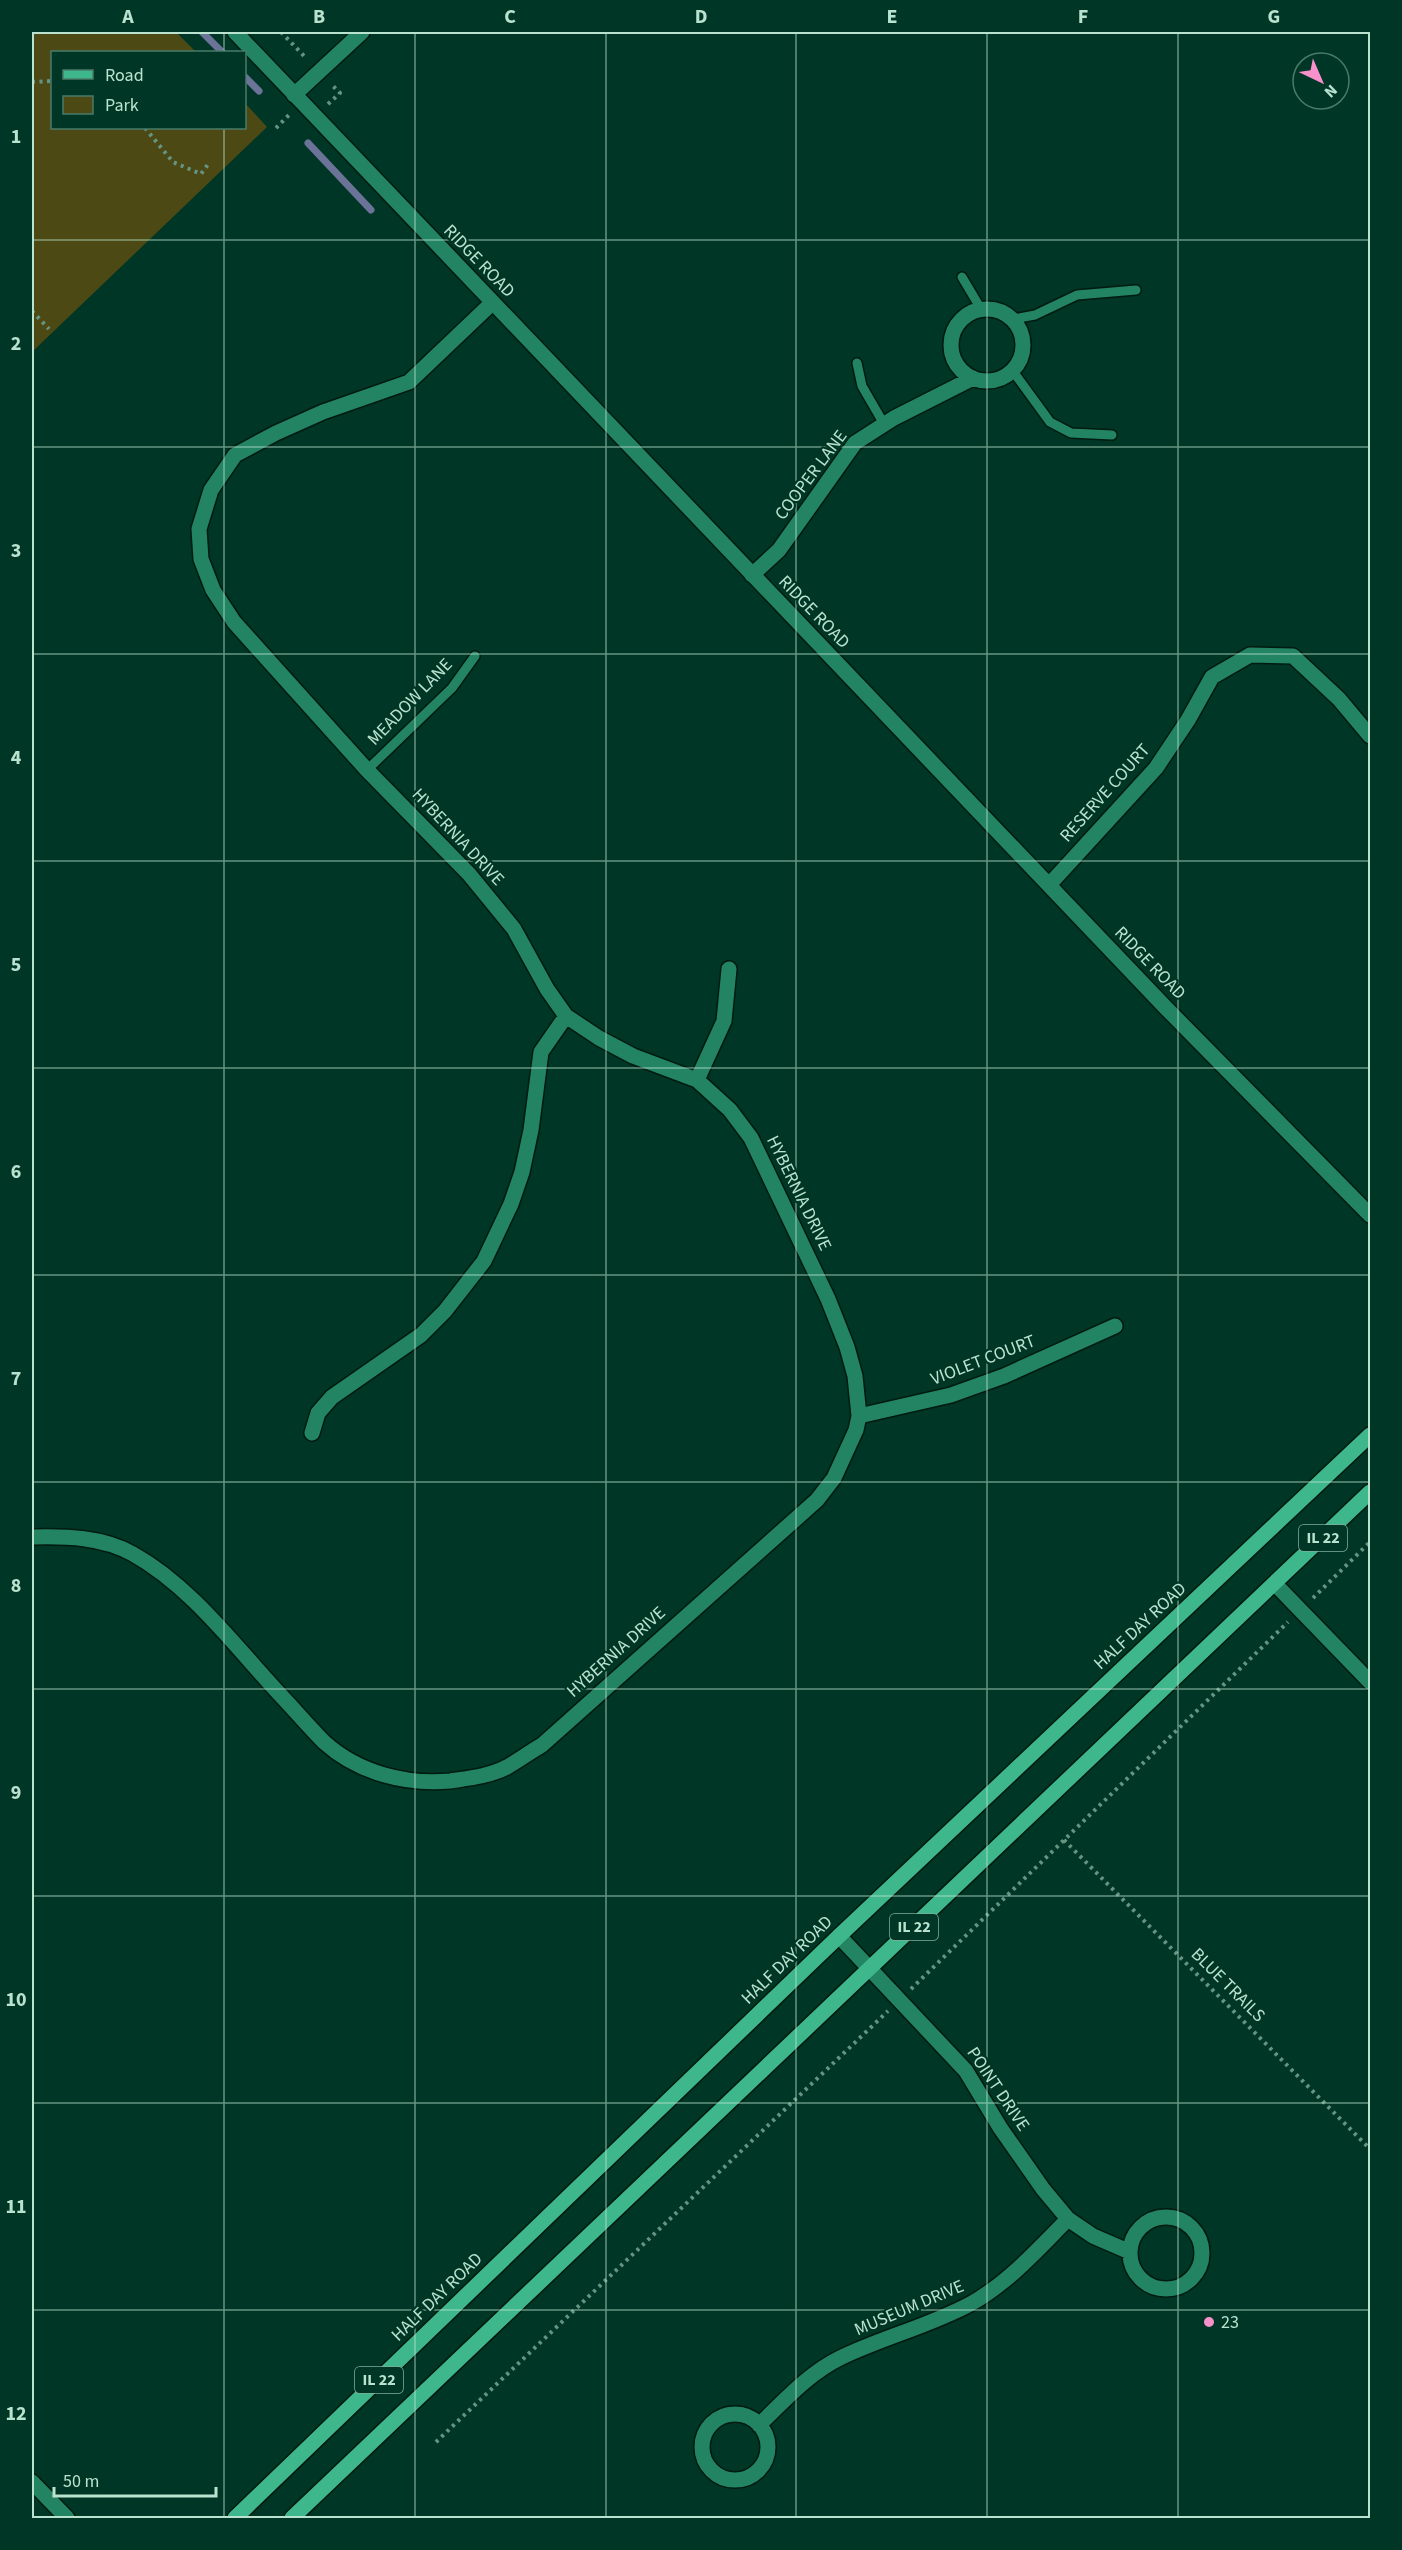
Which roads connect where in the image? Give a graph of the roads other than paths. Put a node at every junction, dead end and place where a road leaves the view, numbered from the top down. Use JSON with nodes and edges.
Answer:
{"nodes":[{"id":1,"x":235,"y":32,"type":"edge"},
{"id":2,"x":362,"y":32,"type":"edge"},
{"id":3,"x":294,"y":95,"type":"junction"},
{"id":4,"x":962,"y":277,"type":"dead end"},
{"id":5,"x":1136,"y":290,"type":"dead end"},
{"id":6,"x":492,"y":303,"type":"junction"},
{"id":7,"x":981,"y":309,"type":"junction"},
{"id":8,"x":1013,"y":319,"type":"junction"},
{"id":9,"x":857,"y":363,"type":"dead end"},
{"id":10,"x":1012,"y":370,"type":"junction"},
{"id":11,"x":973,"y":378,"type":"junction"},
{"id":12,"x":884,"y":424,"type":"junction"},
{"id":13,"x":1112,"y":435,"type":"dead end"},
{"id":14,"x":752,"y":575,"type":"junction"},
{"id":15,"x":475,"y":656,"type":"dead end"},
{"id":16,"x":1371,"y":736,"type":"edge"},
{"id":17,"x":367,"y":770,"type":"junction"},
{"id":18,"x":1049,"y":885,"type":"junction"},
{"id":19,"x":729,"y":969,"type":"dead end"},
{"id":20,"x":566,"y":1016,"type":"junction"},
{"id":21,"x":697,"y":1080,"type":"junction"},
{"id":22,"x":1371,"y":1215,"type":"edge"},
{"id":23,"x":1115,"y":1326,"type":"dead end"},
{"id":24,"x":860,"y":1416,"type":"junction"},
{"id":25,"x":312,"y":1433,"type":"dead end"},
{"id":26,"x":1371,"y":1435,"type":"edge"},
{"id":27,"x":1371,"y":1492,"type":"edge"},
{"id":28,"x":32,"y":1537,"type":"edge"},
{"id":29,"x":1275,"y":1584,"type":"junction"},
{"id":30,"x":1371,"y":1682,"type":"edge"},
{"id":31,"x":839,"y":1936,"type":"junction"},
{"id":32,"x":870,"y":1968,"type":"junction"},
{"id":33,"x":1068,"y":2219,"type":"junction"},
{"id":34,"x":1130,"y":2252,"type":"junction"},
{"id":35,"x":759,"y":2425,"type":"junction"},
{"id":36,"x":32,"y":2482,"type":"edge"},
{"id":37,"x":67,"y":2518,"type":"edge"},
{"id":38,"x":235,"y":2518,"type":"edge"},
{"id":39,"x":292,"y":2518,"type":"edge"}],
"edges":[{"from":1,"to":3,"type":"street","name":"RIDGE ROAD"},
{"from":2,"to":3,"type":"street"},
{"from":3,"to":6,"type":"street","name":"RIDGE ROAD"},
{"from":4,"to":7,"type":"lane"},
{"from":5,"to":8,"type":"lane"},
{"from":6,"to":14,"type":"street","name":"RIDGE ROAD"},
{"from":6,"to":17,"type":"street","name":"HYBERNIA DRIVE"},
{"from":7,"to":8,"type":"street"},
{"from":7,"to":11,"type":"street"},
{"from":8,"to":10,"type":"street"},
{"from":9,"to":12,"type":"lane"},
{"from":10,"to":11,"type":"street","name":"COOPER LANE"},
{"from":10,"to":13,"type":"lane"},
{"from":11,"to":12,"type":"street","name":"COOPER LANE"},
{"from":12,"to":14,"type":"street","name":"COOPER LANE"},
{"from":14,"to":18,"type":"street","name":"RIDGE ROAD"},
{"from":15,"to":17,"type":"lane","name":"MEADOW LANE"},
{"from":16,"to":18,"type":"street","name":"RESERVE COURT"},
{"from":17,"to":20,"type":"street","name":"HYBERNIA DRIVE"},
{"from":18,"to":22,"type":"street","name":"RIDGE ROAD"},
{"from":19,"to":21,"type":"street"},
{"from":20,"to":21,"type":"street","name":"HYBERNIA DRIVE"},
{"from":20,"to":25,"type":"street"},
{"from":21,"to":24,"type":"street","name":"HYBERNIA DRIVE"},
{"from":23,"to":24,"type":"street","name":"VIOLET COURT"},
{"from":24,"to":28,"type":"street","name":"HYBERNIA DRIVE"},
{"from":26,"to":31,"type":"main road","name":"HALF DAY ROAD","number":"IL 22"},
{"from":27,"to":29,"type":"main road","number":"IL 22"},
{"from":29,"to":30,"type":"street"},
{"from":29,"to":32,"type":"main road","number":"IL 22"},
{"from":31,"to":32,"type":"street","name":"POINT DRIVE"},
{"from":31,"to":38,"type":"main road","name":"HALF DAY ROAD","number":"IL 22"},
{"from":32,"to":33,"type":"street","name":"POINT DRIVE"},
{"from":32,"to":39,"type":"main road","number":"IL 22"},
{"from":33,"to":34,"type":"street","name":"POINT DRIVE"},
{"from":33,"to":35,"type":"street","name":"MUSEUM DRIVE"},
{"from":34,"to":34,"type":"street"},
{"from":35,"to":35,"type":"street"},
{"from":36,"to":37,"type":"street"}]}
